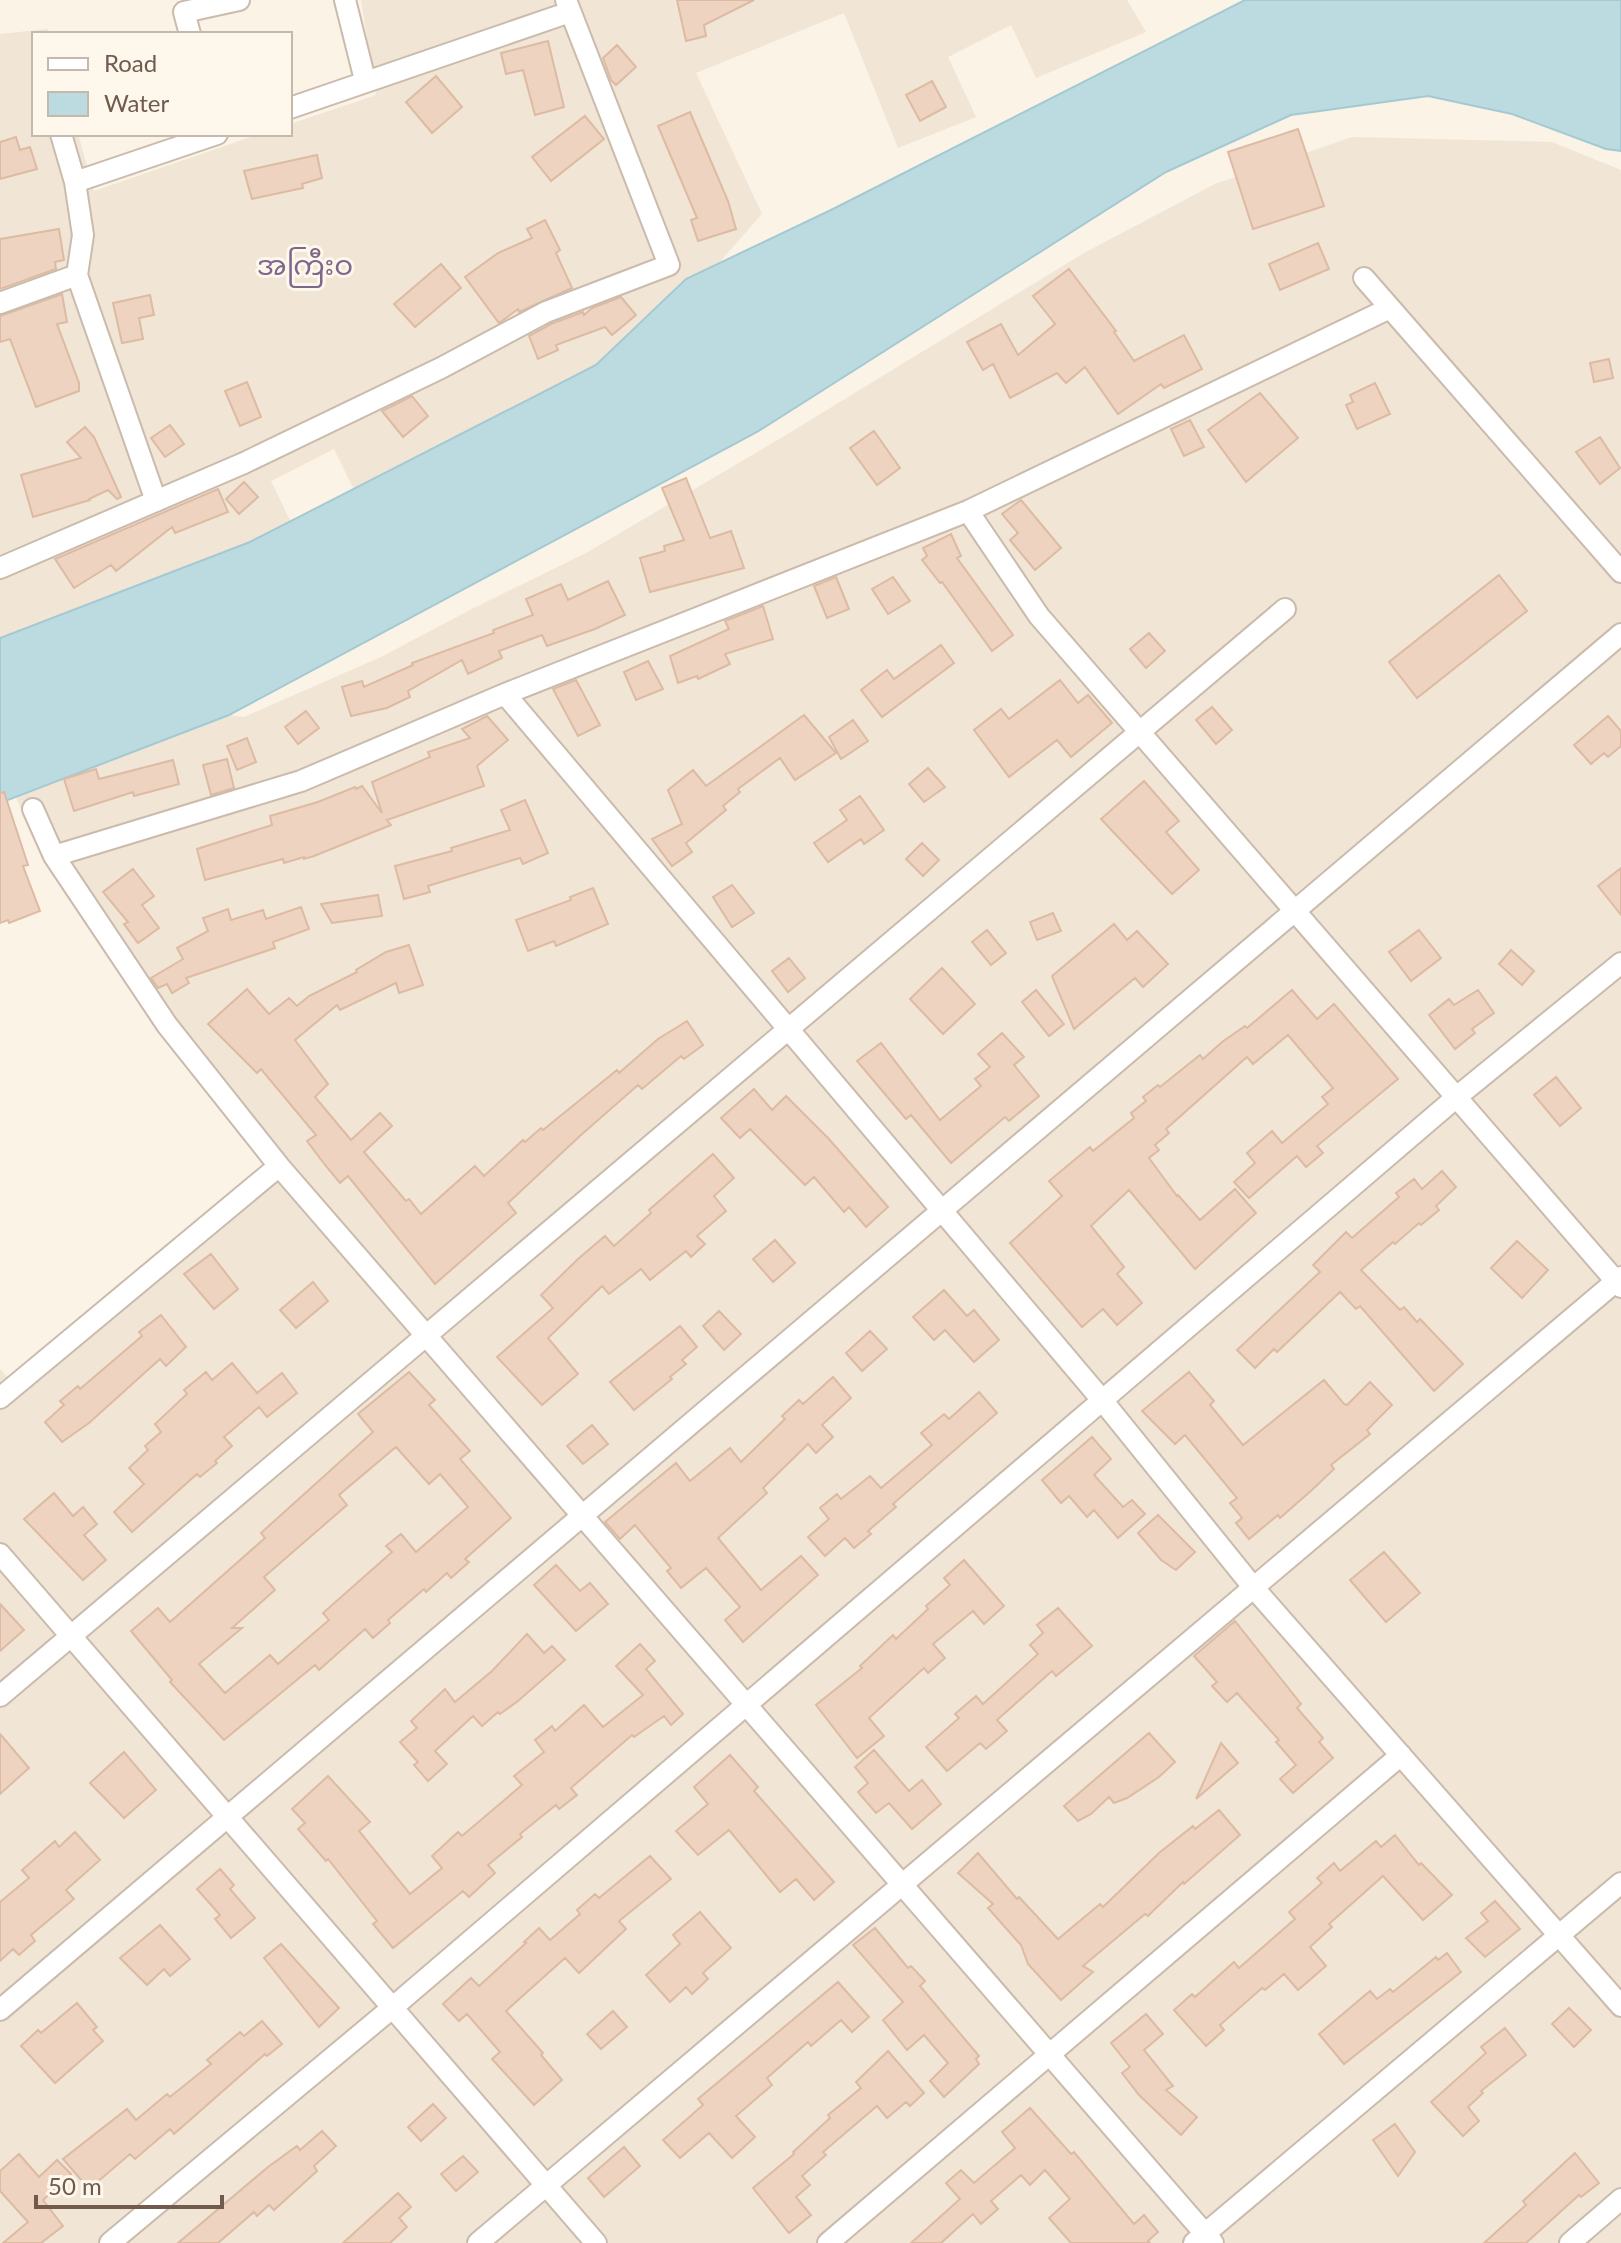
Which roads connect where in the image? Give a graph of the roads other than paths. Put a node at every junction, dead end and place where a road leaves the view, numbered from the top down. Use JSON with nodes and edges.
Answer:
{"nodes":[{"id":1,"x":239,"y":0,"type":"edge"},
{"id":2,"x":345,"y":0,"type":"edge"},
{"id":3,"x":568,"y":6,"type":"edge"},
{"id":4,"x":189,"y":32,"type":"edge"},
{"id":5,"x":365,"y":80,"type":"junction"},
{"id":6,"x":292,"y":107,"type":"edge"},
{"id":7,"x":62,"y":136,"type":"edge"},
{"id":8,"x":211,"y":136,"type":"edge"},
{"id":9,"x":75,"y":182,"type":"junction"},
{"id":10,"x":77,"y":275,"type":"junction"},
{"id":11,"x":1364,"y":278,"type":"dead end"},
{"id":12,"x":0,"y":303,"type":"edge"},
{"id":13,"x":1390,"y":308,"type":"junction"},
{"id":14,"x":156,"y":501,"type":"junction"},
{"id":15,"x":968,"y":511,"type":"junction"},
{"id":16,"x":0,"y":568,"type":"edge"},
{"id":17,"x":1621,"y":572,"type":"edge"},
{"id":18,"x":1285,"y":609,"type":"dead end"},
{"id":19,"x":1621,"y":634,"type":"edge"},
{"id":20,"x":505,"y":694,"type":"junction"},
{"id":21,"x":1140,"y":732,"type":"junction"},
{"id":22,"x":33,"y":809,"type":"dead end"},
{"id":23,"x":54,"y":856,"type":"junction"},
{"id":24,"x":1295,"y":911,"type":"junction"},
{"id":25,"x":1621,"y":963,"type":"edge"},
{"id":26,"x":788,"y":1030,"type":"junction"},
{"id":27,"x":1457,"y":1097,"type":"junction"},
{"id":28,"x":279,"y":1166,"type":"junction"},
{"id":29,"x":941,"y":1211,"type":"junction"},
{"id":30,"x":1619,"y":1281,"type":"edge"},
{"id":31,"x":427,"y":1335,"type":"junction"},
{"id":32,"x":0,"y":1398,"type":"edge"},
{"id":33,"x":1102,"y":1400,"type":"junction"},
{"id":34,"x":583,"y":1515,"type":"junction"},
{"id":35,"x":0,"y":1554,"type":"edge"},
{"id":36,"x":1253,"y":1587,"type":"junction"},
{"id":37,"x":71,"y":1636,"type":"junction"},
{"id":38,"x":0,"y":1696,"type":"edge"},
{"id":39,"x":746,"y":1704,"type":"junction"},
{"id":40,"x":1401,"y":1755,"type":"junction"},
{"id":41,"x":227,"y":1817,"type":"junction"},
{"id":42,"x":1621,"y":1883,"type":"edge"},
{"id":43,"x":902,"y":1884,"type":"junction"},
{"id":44,"x":1559,"y":1936,"type":"junction"},
{"id":45,"x":1621,"y":2006,"type":"edge"},
{"id":46,"x":392,"y":2008,"type":"junction"},
{"id":47,"x":0,"y":2010,"type":"edge"},
{"id":48,"x":1050,"y":2054,"type":"junction"},
{"id":49,"x":546,"y":2186,"type":"junction"},
{"id":50,"x":1621,"y":2199,"type":"edge"},
{"id":51,"x":1204,"y":2240,"type":"edge"},
{"id":52,"x":110,"y":2243,"type":"edge"},
{"id":53,"x":478,"y":2243,"type":"edge"},
{"id":54,"x":596,"y":2243,"type":"edge"},
{"id":55,"x":828,"y":2243,"type":"edge"},
{"id":56,"x":1570,"y":2243,"type":"edge"}],
"edges":[{"from":1,"to":4,"type":"street"},
{"from":2,"to":5,"type":"street"},
{"from":3,"to":5,"type":"street"},
{"from":3,"to":14,"type":"street"},
{"from":5,"to":6,"type":"street"},
{"from":7,"to":9,"type":"street"},
{"from":8,"to":9,"type":"street"},
{"from":9,"to":10,"type":"street"},
{"from":10,"to":12,"type":"street"},
{"from":10,"to":14,"type":"street"},
{"from":11,"to":13,"type":"street"},
{"from":13,"to":15,"type":"street"},
{"from":13,"to":17,"type":"street"},
{"from":14,"to":16,"type":"street"},
{"from":15,"to":20,"type":"street"},
{"from":15,"to":21,"type":"street"},
{"from":18,"to":21,"type":"street"},
{"from":19,"to":24,"type":"street"},
{"from":20,"to":23,"type":"street"},
{"from":20,"to":26,"type":"street"},
{"from":21,"to":24,"type":"street"},
{"from":21,"to":26,"type":"street"},
{"from":22,"to":23,"type":"street"},
{"from":23,"to":28,"type":"street"},
{"from":24,"to":27,"type":"street"},
{"from":24,"to":29,"type":"street"},
{"from":25,"to":27,"type":"street"},
{"from":26,"to":29,"type":"street"},
{"from":26,"to":31,"type":"street"},
{"from":27,"to":30,"type":"street"},
{"from":27,"to":33,"type":"street"},
{"from":28,"to":31,"type":"street"},
{"from":28,"to":32,"type":"street"},
{"from":29,"to":33,"type":"street"},
{"from":29,"to":34,"type":"street"},
{"from":30,"to":36,"type":"street"},
{"from":31,"to":34,"type":"street"},
{"from":31,"to":37,"type":"street"},
{"from":33,"to":36,"type":"street"},
{"from":33,"to":39,"type":"street"},
{"from":34,"to":39,"type":"street"},
{"from":34,"to":41,"type":"street"},
{"from":35,"to":37,"type":"street"},
{"from":36,"to":40,"type":"street"},
{"from":36,"to":43,"type":"street"},
{"from":37,"to":38,"type":"street"},
{"from":37,"to":41,"type":"street"},
{"from":39,"to":43,"type":"street"},
{"from":39,"to":46,"type":"street"},
{"from":40,"to":44,"type":"street"},
{"from":40,"to":48,"type":"street"},
{"from":41,"to":46,"type":"street"},
{"from":41,"to":47,"type":"street"},
{"from":42,"to":44,"type":"street"},
{"from":43,"to":48,"type":"street"},
{"from":43,"to":49,"type":"street"},
{"from":44,"to":45,"type":"street"},
{"from":44,"to":51,"type":"street"},
{"from":46,"to":49,"type":"street"},
{"from":46,"to":52,"type":"street"},
{"from":48,"to":51,"type":"street"},
{"from":48,"to":55,"type":"street"},
{"from":49,"to":53,"type":"street"},
{"from":49,"to":54,"type":"street"},
{"from":50,"to":56,"type":"street"}]}
